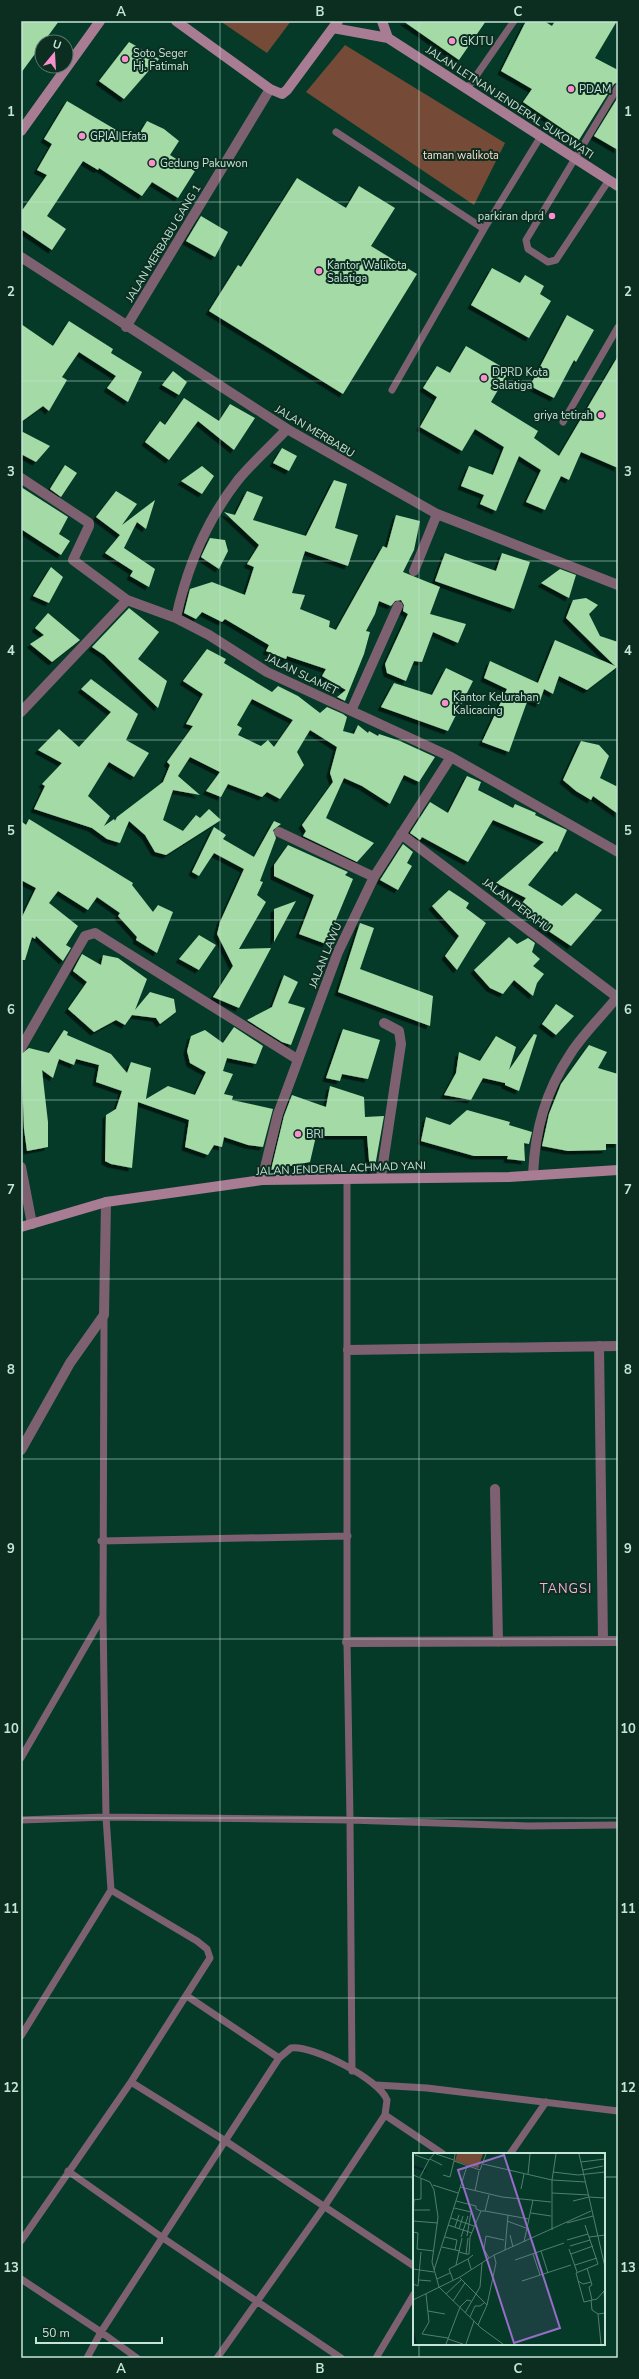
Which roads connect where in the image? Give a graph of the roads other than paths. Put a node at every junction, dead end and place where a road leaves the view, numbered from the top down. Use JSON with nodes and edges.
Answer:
{"nodes":[{"id":1,"x":100,"y":21,"type":"edge"},
{"id":2,"x":176,"y":21,"type":"edge"},
{"id":3,"x":382,"y":21,"type":"edge"},
{"id":4,"x":514,"y":21,"type":"edge"},
{"id":5,"x":335,"y":25,"type":"edge"},
{"id":6,"x":388,"y":38,"type":"junction"},
{"id":7,"x":618,"y":87,"type":"edge"},
{"id":8,"x":270,"y":89,"type":"junction"},
{"id":9,"x":467,"y":89,"type":"junction"},
{"id":10,"x":21,"y":131,"type":"edge"},
{"id":11,"x":336,"y":132,"type":"dead end"},
{"id":12,"x":541,"y":136,"type":"junction"},
{"id":13,"x":576,"y":159,"type":"junction"},
{"id":14,"x":609,"y":180,"type":"junction"},
{"id":15,"x":618,"y":186,"type":"edge"},
{"id":16,"x":484,"y":229,"type":"junction"},
{"id":17,"x":21,"y":257,"type":"edge"},
{"id":18,"x":126,"y":327,"type":"junction"},
{"id":19,"x":618,"y":327,"type":"edge"},
{"id":20,"x":392,"y":390,"type":"dead end"},
{"id":21,"x":563,"y":422,"type":"dead end"},
{"id":22,"x":287,"y":429,"type":"junction"},
{"id":23,"x":21,"y":478,"type":"edge"},
{"id":24,"x":437,"y":514,"type":"junction"},
{"id":25,"x":414,"y":571,"type":"dead end"},
{"id":26,"x":618,"y":585,"type":"edge"},
{"id":27,"x":127,"y":600,"type":"junction"},
{"id":28,"x":398,"y":606,"type":"dead end"},
{"id":29,"x":176,"y":618,"type":"junction"},
{"id":30,"x":351,"y":711,"type":"junction"},
{"id":31,"x":21,"y":712,"type":"edge"},
{"id":32,"x":451,"y":757,"type":"junction"},
{"id":33,"x":279,"y":832,"type":"dead end"},
{"id":34,"x":401,"y":834,"type":"junction"},
{"id":35,"x":618,"y":852,"type":"edge"},
{"id":36,"x":374,"y":877,"type":"junction"},
{"id":37,"x":618,"y":997,"type":"edge"},
{"id":38,"x":384,"y":1022,"type":"dead end"},
{"id":39,"x":21,"y":1048,"type":"edge"},
{"id":40,"x":297,"y":1059,"type":"junction"},
{"id":41,"x":21,"y":1167,"type":"edge"},
{"id":42,"x":618,"y":1170,"type":"edge"},
{"id":43,"x":533,"y":1176,"type":"junction"},
{"id":44,"x":381,"y":1177,"type":"junction"},
{"id":45,"x":347,"y":1178,"type":"junction"},
{"id":46,"x":262,"y":1180,"type":"junction"},
{"id":47,"x":106,"y":1202,"type":"junction"},
{"id":48,"x":32,"y":1224,"type":"junction"},
{"id":49,"x":21,"y":1227,"type":"edge"},
{"id":50,"x":104,"y":1315,"type":"junction"},
{"id":51,"x":599,"y":1346,"type":"junction"},
{"id":52,"x":618,"y":1346,"type":"edge"},
{"id":53,"x":348,"y":1350,"type":"junction"},
{"id":54,"x":21,"y":1450,"type":"edge"},
{"id":55,"x":495,"y":1489,"type":"dead end"},
{"id":56,"x":348,"y":1536,"type":"junction"},
{"id":57,"x":101,"y":1541,"type":"junction"},
{"id":58,"x":103,"y":1616,"type":"junction"},
{"id":59,"x":603,"y":1641,"type":"junction"},
{"id":60,"x":618,"y":1641,"type":"edge"},
{"id":61,"x":347,"y":1642,"type":"junction"},
{"id":62,"x":498,"y":1642,"type":"junction"},
{"id":63,"x":21,"y":1758,"type":"edge"},
{"id":64,"x":106,"y":1817,"type":"junction"},
{"id":65,"x":21,"y":1820,"type":"edge"},
{"id":66,"x":350,"y":1820,"type":"junction"},
{"id":67,"x":618,"y":1825,"type":"edge"},
{"id":68,"x":111,"y":1890,"type":"junction"},
{"id":69,"x":187,"y":1996,"type":"junction"},
{"id":70,"x":21,"y":2036,"type":"edge"},
{"id":71,"x":279,"y":2058,"type":"junction"},
{"id":72,"x":352,"y":2071,"type":"junction"},
{"id":73,"x":131,"y":2082,"type":"junction"},
{"id":74,"x":376,"y":2085,"type":"junction"},
{"id":75,"x":546,"y":2102,"type":"junction"},
{"id":76,"x":618,"y":2110,"type":"edge"},
{"id":77,"x":385,"y":2115,"type":"junction"},
{"id":78,"x":224,"y":2140,"type":"junction"},
{"id":79,"x":442,"y":2153,"type":"edge"},
{"id":80,"x":511,"y":2153,"type":"edge"},
{"id":81,"x":68,"y":2171,"type":"junction"},
{"id":82,"x":324,"y":2207,"type":"junction"},
{"id":83,"x":163,"y":2238,"type":"junction"},
{"id":84,"x":21,"y":2241,"type":"edge"},
{"id":85,"x":413,"y":2265,"type":"edge"},
{"id":86,"x":21,"y":2279,"type":"edge"},
{"id":87,"x":413,"y":2296,"type":"edge"},
{"id":88,"x":256,"y":2301,"type":"junction"},
{"id":89,"x":101,"y":2332,"type":"junction"},
{"id":90,"x":87,"y":2358,"type":"edge"},
{"id":91,"x":137,"y":2358,"type":"edge"},
{"id":92,"x":217,"y":2358,"type":"edge"},
{"id":93,"x":340,"y":2358,"type":"edge"},
{"id":94,"x":376,"y":2358,"type":"edge"}],
"edges":[{"from":1,"to":10,"type":"street"},
{"from":2,"to":8,"type":"street"},
{"from":3,"to":6,"type":"street"},
{"from":4,"to":9,"type":"lane"},
{"from":5,"to":6,"type":"street","name":"JALAN LETNAN JENDERAL SUKOWATI"},
{"from":5,"to":8,"type":"street"},
{"from":6,"to":9,"type":"street","name":"JALAN LETNAN JENDERAL SUKOWATI"},
{"from":7,"to":13,"type":"lane"},
{"from":8,"to":18,"type":"street","name":"JALAN MERBABU GANG 1"},
{"from":9,"to":12,"type":"street","name":"JALAN LETNAN JENDERAL SUKOWATI"},
{"from":11,"to":16,"type":"lane"},
{"from":12,"to":13,"type":"street","name":"JALAN LETNAN JENDERAL SUKOWATI"},
{"from":12,"to":16,"type":"lane"},
{"from":13,"to":14,"type":"street","name":"JALAN LETNAN JENDERAL SUKOWATI"},
{"from":13,"to":14,"type":"lane"},
{"from":14,"to":15,"type":"street","name":"JALAN LETNAN JENDERAL SUKOWATI"},
{"from":16,"to":20,"type":"lane"},
{"from":17,"to":18,"type":"street","name":"JALAN MERBABU"},
{"from":18,"to":22,"type":"street","name":"JALAN MERBABU"},
{"from":19,"to":21,"type":"lane"},
{"from":22,"to":24,"type":"street","name":"JALAN MERBABU"},
{"from":22,"to":29,"type":"street"},
{"from":23,"to":27,"type":"street","name":"JALAN SLAMET"},
{"from":24,"to":25,"type":"street"},
{"from":24,"to":26,"type":"street","name":"JALAN MERBABU"},
{"from":27,"to":29,"type":"street","name":"JALAN SLAMET"},
{"from":27,"to":31,"type":"street"},
{"from":28,"to":30,"type":"street"},
{"from":29,"to":30,"type":"street","name":"JALAN SLAMET"},
{"from":30,"to":32,"type":"street","name":"JALAN SLAMET"},
{"from":32,"to":34,"type":"street","name":"JALAN LAWU"},
{"from":32,"to":35,"type":"street","name":"JALAN SLAMET"},
{"from":33,"to":36,"type":"street"},
{"from":34,"to":36,"type":"street","name":"JALAN LAWU"},
{"from":34,"to":37,"type":"street","name":"JALAN PERAHU"},
{"from":36,"to":40,"type":"street","name":"JALAN LAWU"},
{"from":37,"to":43,"type":"street"},
{"from":38,"to":44,"type":"street"},
{"from":39,"to":40,"type":"street"},
{"from":40,"to":46,"type":"street","name":"JALAN LAWU"},
{"from":41,"to":48,"type":"street"},
{"from":42,"to":43,"type":"street","name":"JALAN JENDERAL ACHMAD YANI"},
{"from":43,"to":44,"type":"street","name":"JALAN JENDERAL ACHMAD YANI"},
{"from":44,"to":45,"type":"street","name":"JALAN JENDERAL ACHMAD YANI"},
{"from":45,"to":46,"type":"street","name":"JALAN JENDERAL ACHMAD YANI"},
{"from":45,"to":53,"type":"lane"},
{"from":46,"to":47,"type":"street","name":"JALAN JENDERAL ACHMAD YANI"},
{"from":47,"to":48,"type":"street","name":"JALAN JENDERAL ACHMAD YANI"},
{"from":47,"to":50,"type":"street"},
{"from":48,"to":49,"type":"street","name":"JALAN JENDERAL ACHMAD YANI"},
{"from":50,"to":54,"type":"street"},
{"from":50,"to":57,"type":"lane"},
{"from":51,"to":52,"type":"street"},
{"from":51,"to":53,"type":"street"},
{"from":51,"to":59,"type":"street"},
{"from":53,"to":56,"type":"lane"},
{"from":55,"to":62,"type":"street"},
{"from":56,"to":57,"type":"lane"},
{"from":56,"to":61,"type":"lane"},
{"from":57,"to":58,"type":"lane"},
{"from":58,"to":63,"type":"lane"},
{"from":58,"to":64,"type":"lane"},
{"from":59,"to":60,"type":"street"},
{"from":59,"to":62,"type":"street"},
{"from":61,"to":62,"type":"street"},
{"from":61,"to":66,"type":"lane"},
{"from":64,"to":65,"type":"lane"},
{"from":64,"to":66,"type":"lane"},
{"from":64,"to":68,"type":"lane"},
{"from":66,"to":67,"type":"lane"},
{"from":66,"to":72,"type":"lane"},
{"from":68,"to":69,"type":"lane"},
{"from":68,"to":70,"type":"lane"},
{"from":69,"to":71,"type":"lane"},
{"from":69,"to":73,"type":"lane"},
{"from":71,"to":72,"type":"lane"},
{"from":71,"to":78,"type":"lane"},
{"from":72,"to":74,"type":"lane"},
{"from":73,"to":78,"type":"lane"},
{"from":73,"to":81,"type":"lane"},
{"from":74,"to":75,"type":"lane"},
{"from":74,"to":77,"type":"lane"},
{"from":75,"to":76,"type":"lane"},
{"from":75,"to":80,"type":"lane"},
{"from":77,"to":79,"type":"lane"},
{"from":77,"to":82,"type":"lane"},
{"from":78,"to":82,"type":"lane"},
{"from":78,"to":83,"type":"lane"},
{"from":81,"to":83,"type":"lane"},
{"from":81,"to":84,"type":"lane"},
{"from":82,"to":85,"type":"lane"},
{"from":82,"to":88,"type":"lane"},
{"from":83,"to":88,"type":"lane"},
{"from":83,"to":89,"type":"lane"},
{"from":86,"to":89,"type":"lane"},
{"from":87,"to":94,"type":"lane"},
{"from":88,"to":92,"type":"lane"},
{"from":88,"to":93,"type":"lane"},
{"from":89,"to":90,"type":"lane"},
{"from":89,"to":91,"type":"lane"}]}
